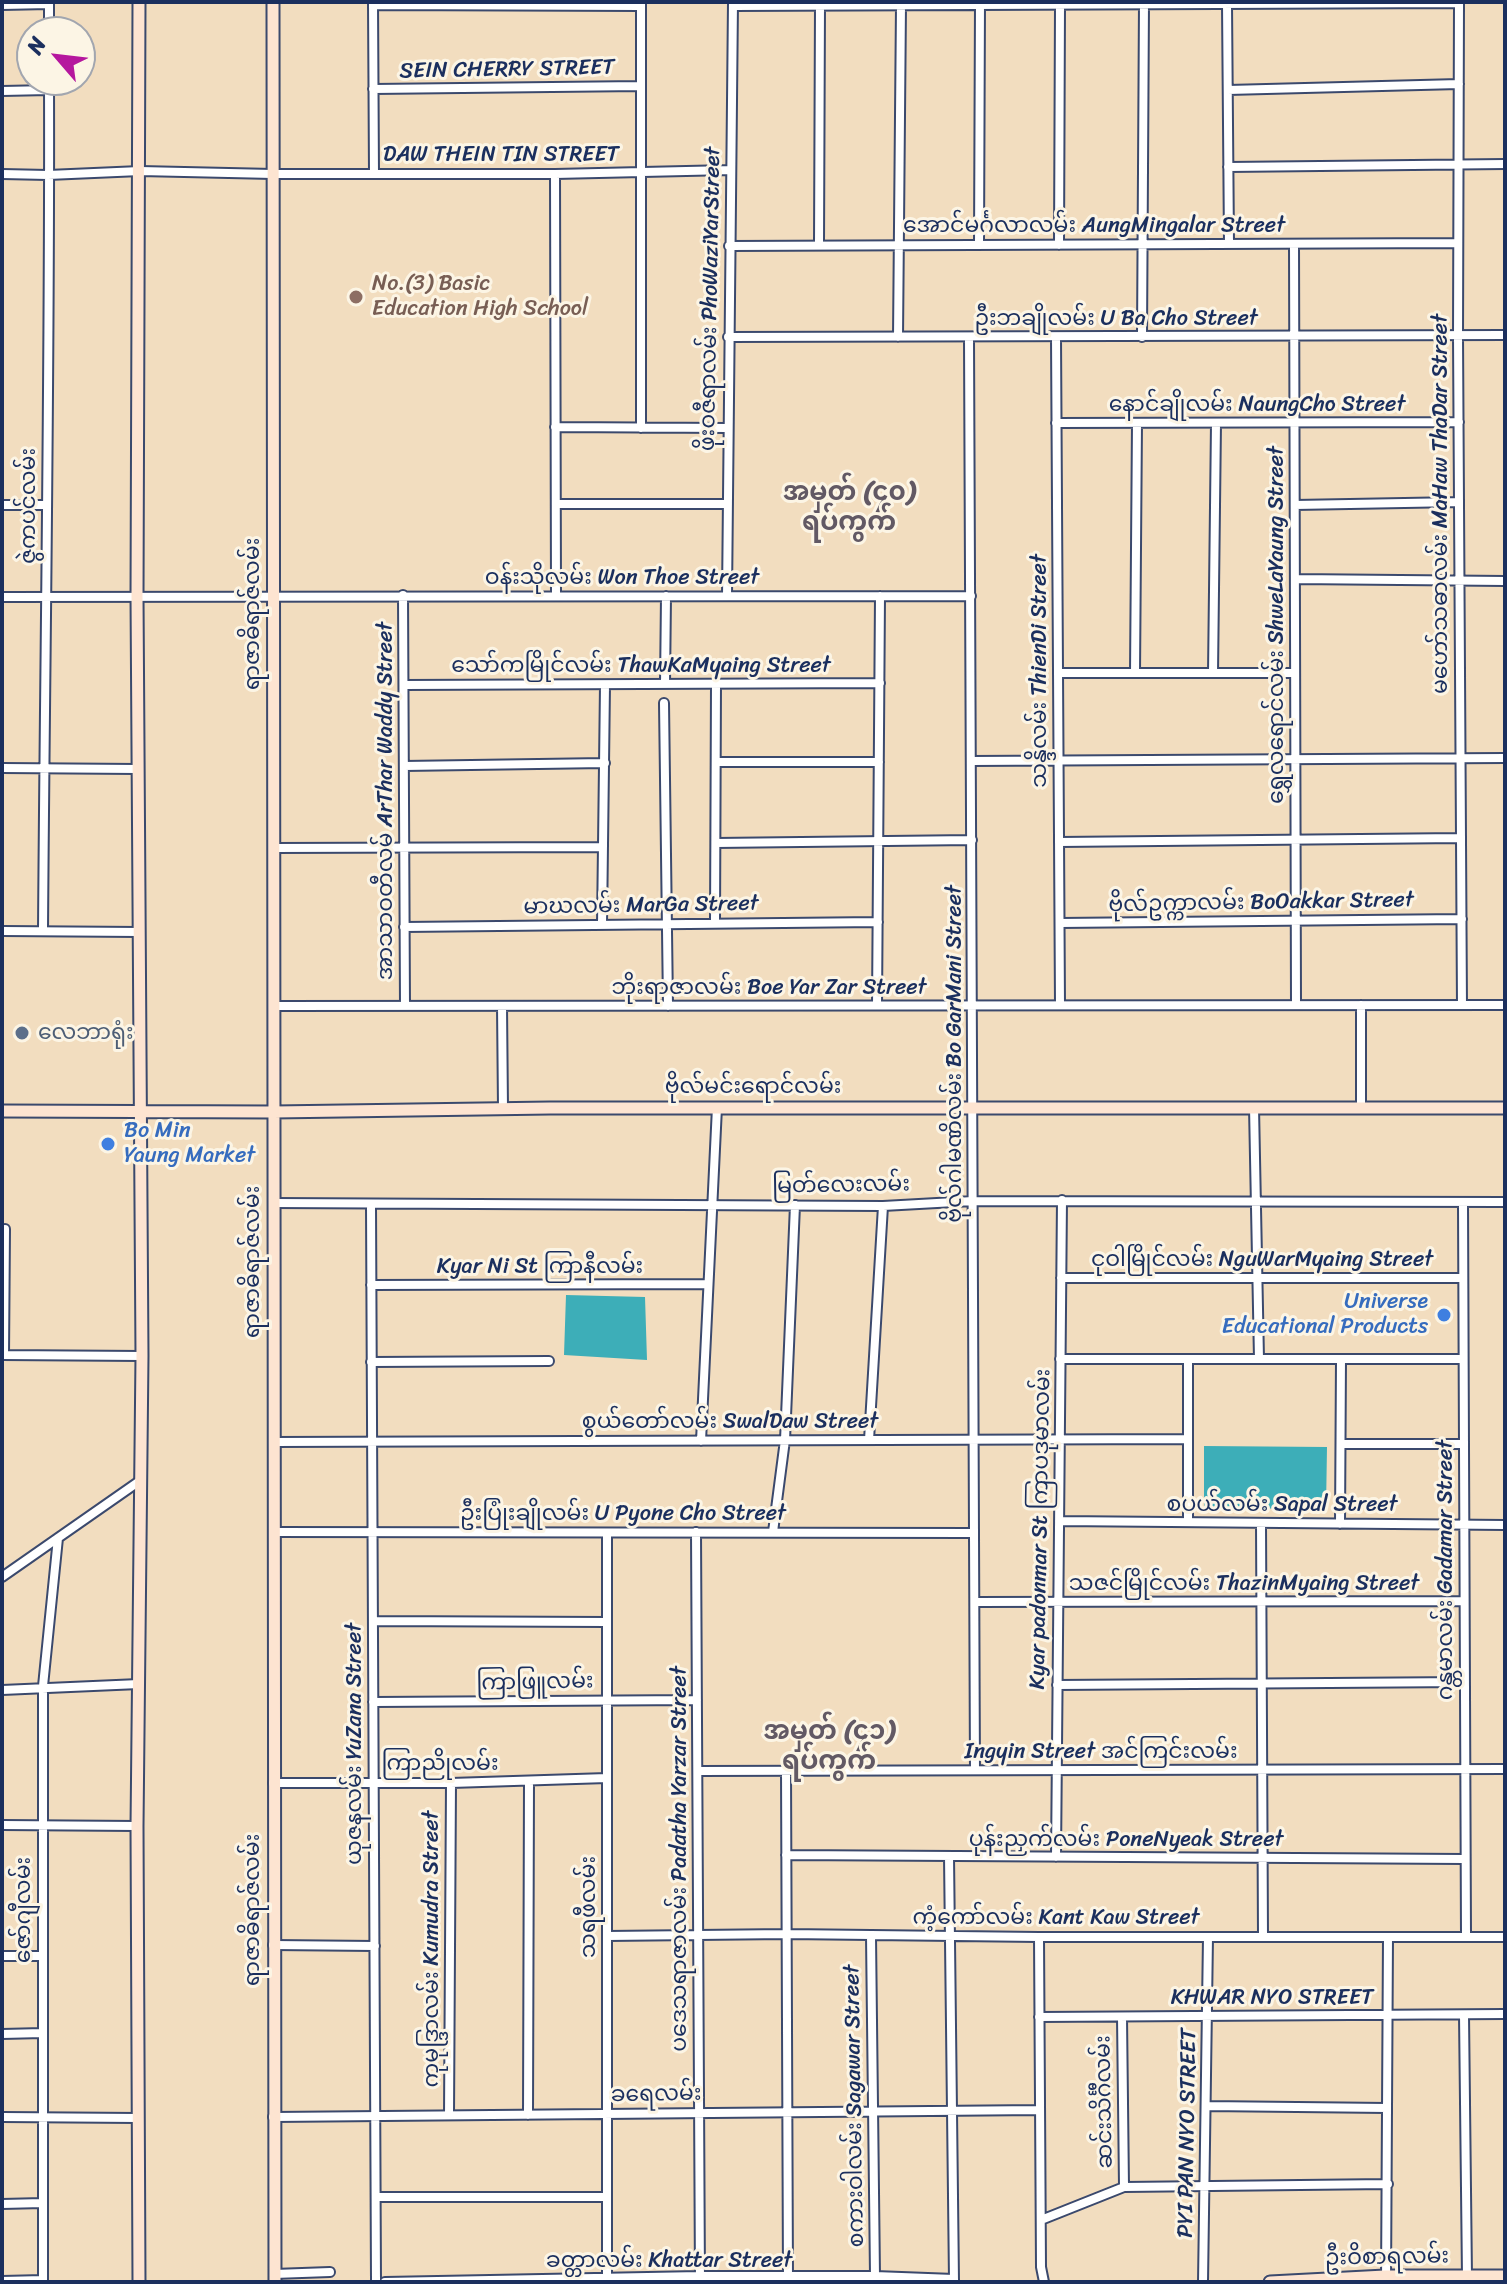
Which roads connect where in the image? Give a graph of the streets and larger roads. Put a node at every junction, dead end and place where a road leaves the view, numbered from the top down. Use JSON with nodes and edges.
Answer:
{"nodes":[{"id":1,"x":139,"y":2,"type":"edge"},
{"id":2,"x":273,"y":2,"type":"edge"},
{"id":3,"x":1459,"y":2,"type":"edge"},
{"id":4,"x":49,"y":3,"type":"edge"},
{"id":5,"x":373,"y":3,"type":"edge"},
{"id":6,"x":980,"y":3,"type":"edge"},
{"id":7,"x":1144,"y":3,"type":"edge"},
{"id":8,"x":1317,"y":3,"type":"edge"},
{"id":9,"x":641,"y":4,"type":"edge"},
{"id":10,"x":733,"y":4,"type":"edge"},
{"id":11,"x":1227,"y":4,"type":"edge"},
{"id":12,"x":2,"y":5,"type":"edge"},
{"id":13,"x":820,"y":5,"type":"junction"},
{"id":14,"x":901,"y":5,"type":"junction"},
{"id":15,"x":1060,"y":5,"type":"junction"},
{"id":16,"x":1459,"y":84,"type":"junction"},
{"id":17,"x":641,"y":86,"type":"junction"},
{"id":18,"x":373,"y":89,"type":"junction"},
{"id":19,"x":1228,"y":90,"type":"junction"},
{"id":20,"x":49,"y":96,"type":"edge"},
{"id":21,"x":1505,"y":164,"type":"edge"},
{"id":22,"x":1459,"y":165,"type":"junction"},
{"id":23,"x":1228,"y":167,"type":"junction"},
{"id":24,"x":730,"y":170,"type":"junction"},
{"id":25,"x":140,"y":171,"type":"junction"},
{"id":26,"x":641,"y":171,"type":"junction"},
{"id":27,"x":2,"y":174,"type":"edge"},
{"id":28,"x":273,"y":174,"type":"junction"},
{"id":29,"x":374,"y":174,"type":"junction"},
{"id":30,"x":555,"y":174,"type":"junction"},
{"id":31,"x":48,"y":175,"type":"junction"},
{"id":32,"x":1458,"y":243,"type":"junction"},
{"id":33,"x":1143,"y":244,"type":"junction"},
{"id":34,"x":1229,"y":244,"type":"junction"},
{"id":35,"x":1294,"y":244,"type":"junction"},
{"id":36,"x":819,"y":245,"type":"junction"},
{"id":37,"x":899,"y":245,"type":"junction"},
{"id":38,"x":979,"y":245,"type":"junction"},
{"id":39,"x":1059,"y":245,"type":"junction"},
{"id":40,"x":729,"y":246,"type":"junction"},
{"id":41,"x":1505,"y":335,"type":"edge"},
{"id":42,"x":1294,"y":336,"type":"junction"},
{"id":43,"x":1458,"y":336,"type":"junction"},
{"id":44,"x":728,"y":337,"type":"junction"},
{"id":45,"x":898,"y":337,"type":"junction"},
{"id":46,"x":1056,"y":337,"type":"junction"},
{"id":47,"x":1142,"y":337,"type":"junction"},
{"id":48,"x":969,"y":338,"type":"junction"},
{"id":49,"x":1459,"y":422,"type":"junction"},
{"id":50,"x":1056,"y":423,"type":"junction"},
{"id":51,"x":1137,"y":423,"type":"junction"},
{"id":52,"x":1216,"y":423,"type":"junction"},
{"id":53,"x":1294,"y":423,"type":"junction"},
{"id":54,"x":555,"y":427,"type":"junction"},
{"id":55,"x":641,"y":428,"type":"junction"},
{"id":56,"x":728,"y":428,"type":"junction"},
{"id":57,"x":1459,"y":502,"type":"junction"},
{"id":58,"x":556,"y":504,"type":"junction"},
{"id":59,"x":728,"y":504,"type":"junction"},
{"id":60,"x":2,"y":505,"type":"edge"},
{"id":61,"x":46,"y":505,"type":"junction"},
{"id":62,"x":1295,"y":505,"type":"junction"},
{"id":63,"x":1295,"y":579,"type":"junction"},
{"id":64,"x":1460,"y":581,"type":"junction"},
{"id":65,"x":1505,"y":581,"type":"edge"},
{"id":66,"x":273,"y":595,"type":"junction"},
{"id":67,"x":403,"y":595,"type":"junction"},
{"id":68,"x":137,"y":596,"type":"junction"},
{"id":69,"x":556,"y":596,"type":"junction"},
{"id":70,"x":666,"y":596,"type":"junction"},
{"id":71,"x":727,"y":596,"type":"junction"},
{"id":72,"x":880,"y":596,"type":"junction"},
{"id":73,"x":971,"y":596,"type":"junction"},
{"id":74,"x":2,"y":597,"type":"edge"},
{"id":75,"x":48,"y":597,"type":"junction"},
{"id":76,"x":1058,"y":673,"type":"junction"},
{"id":77,"x":1135,"y":673,"type":"junction"},
{"id":78,"x":1213,"y":673,"type":"junction"},
{"id":79,"x":1295,"y":673,"type":"junction"},
{"id":80,"x":880,"y":683,"type":"junction"},
{"id":81,"x":665,"y":684,"type":"junction"},
{"id":82,"x":716,"y":684,"type":"junction"},
{"id":83,"x":404,"y":685,"type":"junction"},
{"id":84,"x":605,"y":685,"type":"junction"},
{"id":85,"x":664,"y":703,"type":"dead end"},
{"id":86,"x":1295,"y":758,"type":"junction"},
{"id":87,"x":1461,"y":758,"type":"junction"},
{"id":88,"x":1505,"y":758,"type":"edge"},
{"id":89,"x":1059,"y":759,"type":"junction"},
{"id":90,"x":971,"y":761,"type":"junction"},
{"id":91,"x":716,"y":762,"type":"junction"},
{"id":92,"x":879,"y":762,"type":"junction"},
{"id":93,"x":605,"y":763,"type":"junction"},
{"id":94,"x":404,"y":766,"type":"junction"},
{"id":95,"x":2,"y":768,"type":"edge"},
{"id":96,"x":44,"y":768,"type":"junction"},
{"id":97,"x":138,"y":769,"type":"junction"},
{"id":98,"x":1461,"y":838,"type":"junction"},
{"id":99,"x":972,"y":840,"type":"junction"},
{"id":100,"x":1296,"y":840,"type":"junction"},
{"id":101,"x":878,"y":842,"type":"junction"},
{"id":102,"x":1059,"y":842,"type":"junction"},
{"id":103,"x":716,"y":843,"type":"junction"},
{"id":104,"x":404,"y":847,"type":"junction"},
{"id":105,"x":603,"y":847,"type":"junction"},
{"id":106,"x":273,"y":848,"type":"junction"},
{"id":107,"x":1462,"y":919,"type":"junction"},
{"id":108,"x":1296,"y":921,"type":"junction"},
{"id":109,"x":878,"y":922,"type":"junction"},
{"id":110,"x":715,"y":923,"type":"junction"},
{"id":111,"x":1060,"y":923,"type":"junction"},
{"id":112,"x":667,"y":924,"type":"junction"},
{"id":113,"x":602,"y":925,"type":"junction"},
{"id":114,"x":404,"y":927,"type":"junction"},
{"id":115,"x":2,"y":931,"type":"edge"},
{"id":116,"x":43,"y":931,"type":"junction"},
{"id":117,"x":140,"y":932,"type":"junction"},
{"id":118,"x":877,"y":1005,"type":"junction"},
{"id":119,"x":973,"y":1005,"type":"junction"},
{"id":120,"x":1060,"y":1005,"type":"junction"},
{"id":121,"x":1296,"y":1005,"type":"junction"},
{"id":122,"x":1361,"y":1005,"type":"junction"},
{"id":123,"x":1462,"y":1005,"type":"junction"},
{"id":124,"x":1505,"y":1005,"type":"edge"},
{"id":125,"x":273,"y":1006,"type":"junction"},
{"id":126,"x":405,"y":1006,"type":"junction"},
{"id":127,"x":502,"y":1006,"type":"junction"},
{"id":128,"x":668,"y":1006,"type":"junction"},
{"id":129,"x":717,"y":1107,"type":"junction"},
{"id":130,"x":973,"y":1107,"type":"junction"},
{"id":131,"x":1254,"y":1107,"type":"junction"},
{"id":132,"x":503,"y":1108,"type":"junction"},
{"id":133,"x":1361,"y":1108,"type":"junction"},
{"id":134,"x":1505,"y":1108,"type":"edge"},
{"id":135,"x":2,"y":1111,"type":"edge"},
{"id":136,"x":148,"y":1112,"type":"junction"},
{"id":137,"x":261,"y":1112,"type":"junction"},
{"id":138,"x":1062,"y":1200,"type":"junction"},
{"id":139,"x":973,"y":1201,"type":"junction"},
{"id":140,"x":1256,"y":1202,"type":"junction"},
{"id":141,"x":1505,"y":1202,"type":"edge"},
{"id":142,"x":273,"y":1203,"type":"junction"},
{"id":143,"x":1463,"y":1204,"type":"junction"},
{"id":144,"x":371,"y":1205,"type":"junction"},
{"id":145,"x":712,"y":1205,"type":"junction"},
{"id":146,"x":795,"y":1205,"type":"junction"},
{"id":147,"x":883,"y":1206,"type":"junction"},
{"id":148,"x":5,"y":1229,"type":"dead end"},
{"id":149,"x":1061,"y":1278,"type":"junction"},
{"id":150,"x":1258,"y":1278,"type":"junction"},
{"id":151,"x":1463,"y":1278,"type":"junction"},
{"id":152,"x":708,"y":1284,"type":"junction"},
{"id":153,"x":371,"y":1285,"type":"junction"},
{"id":154,"x":3,"y":1355,"type":"edge"},
{"id":155,"x":142,"y":1356,"type":"junction"},
{"id":156,"x":1060,"y":1359,"type":"junction"},
{"id":157,"x":1188,"y":1359,"type":"junction"},
{"id":158,"x":1259,"y":1359,"type":"junction"},
{"id":159,"x":1341,"y":1359,"type":"junction"},
{"id":160,"x":1463,"y":1359,"type":"junction"},
{"id":161,"x":549,"y":1361,"type":"dead end"},
{"id":162,"x":371,"y":1362,"type":"junction"},
{"id":163,"x":1188,"y":1439,"type":"junction"},
{"id":164,"x":785,"y":1440,"type":"junction"},
{"id":165,"x":869,"y":1440,"type":"junction"},
{"id":166,"x":975,"y":1440,"type":"junction"},
{"id":167,"x":1060,"y":1440,"type":"junction"},
{"id":168,"x":372,"y":1441,"type":"junction"},
{"id":169,"x":701,"y":1441,"type":"junction"},
{"id":170,"x":273,"y":1442,"type":"junction"},
{"id":171,"x":1341,"y":1444,"type":"junction"},
{"id":172,"x":1464,"y":1444,"type":"junction"},
{"id":173,"x":141,"y":1480,"type":"junction"},
{"id":174,"x":1059,"y":1521,"type":"junction"},
{"id":175,"x":1188,"y":1522,"type":"junction"},
{"id":176,"x":1261,"y":1523,"type":"junction"},
{"id":177,"x":1340,"y":1524,"type":"junction"},
{"id":178,"x":1464,"y":1524,"type":"junction"},
{"id":179,"x":1505,"y":1525,"type":"edge"},
{"id":180,"x":273,"y":1532,"type":"junction"},
{"id":181,"x":696,"y":1532,"type":"junction"},
{"id":182,"x":773,"y":1532,"type":"junction"},
{"id":183,"x":372,"y":1533,"type":"junction"},
{"id":184,"x":607,"y":1533,"type":"junction"},
{"id":185,"x":973,"y":1533,"type":"junction"},
{"id":186,"x":58,"y":1538,"type":"junction"},
{"id":187,"x":2,"y":1577,"type":"edge"},
{"id":188,"x":1464,"y":1601,"type":"junction"},
{"id":189,"x":975,"y":1602,"type":"junction"},
{"id":190,"x":1058,"y":1602,"type":"junction"},
{"id":191,"x":1261,"y":1602,"type":"junction"},
{"id":192,"x":373,"y":1621,"type":"junction"},
{"id":193,"x":607,"y":1622,"type":"junction"},
{"id":194,"x":1465,"y":1682,"type":"junction"},
{"id":195,"x":139,"y":1684,"type":"junction"},
{"id":196,"x":1262,"y":1684,"type":"junction"},
{"id":197,"x":1057,"y":1685,"type":"junction"},
{"id":198,"x":43,"y":1686,"type":"junction"},
{"id":199,"x":2,"y":1690,"type":"edge"},
{"id":200,"x":607,"y":1700,"type":"junction"},
{"id":201,"x":697,"y":1700,"type":"junction"},
{"id":202,"x":373,"y":1702,"type":"junction"},
{"id":203,"x":1465,"y":1769,"type":"junction"},
{"id":204,"x":1505,"y":1769,"type":"edge"},
{"id":205,"x":786,"y":1770,"type":"junction"},
{"id":206,"x":975,"y":1770,"type":"junction"},
{"id":207,"x":1056,"y":1770,"type":"junction"},
{"id":208,"x":1262,"y":1770,"type":"junction"},
{"id":209,"x":698,"y":1771,"type":"junction"},
{"id":210,"x":607,"y":1778,"type":"junction"},
{"id":211,"x":374,"y":1781,"type":"junction"},
{"id":212,"x":529,"y":1781,"type":"junction"},
{"id":213,"x":273,"y":1783,"type":"junction"},
{"id":214,"x":451,"y":1783,"type":"junction"},
{"id":215,"x":2,"y":1825,"type":"edge"},
{"id":216,"x":42,"y":1826,"type":"junction"},
{"id":217,"x":137,"y":1826,"type":"junction"},
{"id":218,"x":786,"y":1855,"type":"junction"},
{"id":219,"x":949,"y":1856,"type":"junction"},
{"id":220,"x":1056,"y":1857,"type":"junction"},
{"id":221,"x":1263,"y":1859,"type":"junction"},
{"id":222,"x":1465,"y":1859,"type":"junction"},
{"id":223,"x":787,"y":1934,"type":"junction"},
{"id":224,"x":607,"y":1936,"type":"junction"},
{"id":225,"x":698,"y":1936,"type":"junction"},
{"id":226,"x":871,"y":1936,"type":"junction"},
{"id":227,"x":950,"y":1936,"type":"junction"},
{"id":228,"x":1039,"y":1937,"type":"junction"},
{"id":229,"x":1208,"y":1937,"type":"junction"},
{"id":230,"x":1263,"y":1937,"type":"junction"},
{"id":231,"x":1388,"y":1937,"type":"junction"},
{"id":232,"x":1466,"y":1937,"type":"junction"},
{"id":233,"x":1505,"y":1937,"type":"edge"},
{"id":234,"x":273,"y":1945,"type":"junction"},
{"id":235,"x":375,"y":1946,"type":"junction"},
{"id":236,"x":2,"y":1956,"type":"edge"},
{"id":237,"x":42,"y":1956,"type":"junction"},
{"id":238,"x":1505,"y":2014,"type":"edge"},
{"id":239,"x":1388,"y":2015,"type":"junction"},
{"id":240,"x":1464,"y":2015,"type":"junction"},
{"id":241,"x":1207,"y":2016,"type":"junction"},
{"id":242,"x":1039,"y":2017,"type":"junction"},
{"id":243,"x":1122,"y":2017,"type":"junction"},
{"id":244,"x":43,"y":2033,"type":"junction"},
{"id":245,"x":2,"y":2034,"type":"edge"},
{"id":246,"x":1206,"y":2106,"type":"junction"},
{"id":247,"x":1387,"y":2108,"type":"junction"},
{"id":248,"x":952,"y":2110,"type":"junction"},
{"id":249,"x":1040,"y":2110,"type":"junction"},
{"id":250,"x":873,"y":2111,"type":"junction"},
{"id":251,"x":788,"y":2112,"type":"junction"},
{"id":252,"x":699,"y":2113,"type":"junction"},
{"id":253,"x":607,"y":2114,"type":"junction"},
{"id":254,"x":449,"y":2115,"type":"junction"},
{"id":255,"x":528,"y":2115,"type":"junction"},
{"id":256,"x":375,"y":2116,"type":"junction"},
{"id":257,"x":2,"y":2117,"type":"edge"},
{"id":258,"x":43,"y":2117,"type":"junction"},
{"id":259,"x":273,"y":2117,"type":"junction"},
{"id":260,"x":138,"y":2118,"type":"junction"},
{"id":261,"x":1388,"y":2184,"type":"junction"},
{"id":262,"x":1206,"y":2185,"type":"junction"},
{"id":263,"x":1124,"y":2187,"type":"junction"},
{"id":264,"x":376,"y":2197,"type":"junction"},
{"id":265,"x":607,"y":2197,"type":"junction"},
{"id":266,"x":43,"y":2203,"type":"junction"},
{"id":267,"x":2,"y":2204,"type":"edge"},
{"id":268,"x":1041,"y":2220,"type":"junction"},
{"id":269,"x":330,"y":2272,"type":"dead end"},
{"id":270,"x":875,"y":2276,"type":"junction"},
{"id":271,"x":1505,"y":2276,"type":"edge"},
{"id":272,"x":1467,"y":2277,"type":"junction"},
{"id":273,"x":274,"y":2278,"type":"edge"},
{"id":274,"x":700,"y":2279,"type":"edge"},
{"id":275,"x":1386,"y":2279,"type":"edge"},
{"id":276,"x":607,"y":2280,"type":"edge"},
{"id":277,"x":788,"y":2280,"type":"edge"},
{"id":278,"x":954,"y":2280,"type":"edge"},
{"id":279,"x":2,"y":2281,"type":"edge"},
{"id":280,"x":43,"y":2281,"type":"edge"},
{"id":281,"x":139,"y":2282,"type":"edge"},
{"id":282,"x":376,"y":2282,"type":"edge"},
{"id":283,"x":385,"y":2282,"type":"edge"},
{"id":284,"x":1044,"y":2282,"type":"edge"},
{"id":285,"x":1203,"y":2282,"type":"edge"},
{"id":286,"x":1270,"y":2282,"type":"edge"}],
"edges":[{"from":1,"to":25,"type":"street"},
{"from":2,"to":28,"type":"street","name":"ရာဇာဓိရာဇ်လမ်း"},
{"from":3,"to":8,"type":"street"},
{"from":3,"to":16,"type":"street","name":"မဟော်သဓာလမ်း MaHaw ThaDar Street"},
{"from":4,"to":12,"type":"street"},
{"from":5,"to":9,"type":"street"},
{"from":5,"to":18,"type":"street"},
{"from":6,"to":14,"type":"street"},
{"from":6,"to":15,"type":"street"},
{"from":6,"to":38,"type":"street"},
{"from":7,"to":11,"type":"street"},
{"from":7,"to":15,"type":"street"},
{"from":7,"to":33,"type":"street"},
{"from":8,"to":11,"type":"street"},
{"from":9,"to":17,"type":"street"},
{"from":10,"to":13,"type":"street"},
{"from":10,"to":24,"type":"street","name":"ဖိုးဝဇီရာလမ်း PhoWaziYarStreet"},
{"from":11,"to":19,"type":"street"},
{"from":13,"to":14,"type":"street"},
{"from":13,"to":36,"type":"street"},
{"from":14,"to":37,"type":"street"},
{"from":15,"to":39,"type":"street"},
{"from":16,"to":19,"type":"street"},
{"from":16,"to":22,"type":"street","name":"မဟော်သဓာလမ်း MaHaw ThaDar Street"},
{"from":17,"to":18,"type":"street","name":"SEIN CHERRY STREET"},
{"from":17,"to":26,"type":"street"},
{"from":18,"to":29,"type":"street"},
{"from":19,"to":23,"type":"street"},
{"from":20,"to":31,"type":"street","name":"ဇွဲကပင်လမ်း"},
{"from":21,"to":22,"type":"street"},
{"from":22,"to":23,"type":"street"},
{"from":22,"to":32,"type":"street","name":"မဟော်သဓာလမ်း MaHaw ThaDar Street"},
{"from":23,"to":34,"type":"street"},
{"from":24,"to":26,"type":"street","name":"DAW THEIN TIN STREET"},
{"from":24,"to":40,"type":"street","name":"ဖိုးဝဇီရာလမ်း PhoWaziYarStreet"},
{"from":25,"to":28,"type":"street","name":"DAW THEIN TIN STREET"},
{"from":25,"to":31,"type":"street","name":"DAW THEIN TIN STREET"},
{"from":25,"to":68,"type":"street"},
{"from":26,"to":30,"type":"street","name":"DAW THEIN TIN STREET"},
{"from":26,"to":55,"type":"street"},
{"from":27,"to":31,"type":"street","name":"DAW THEIN TIN STREET"},
{"from":28,"to":29,"type":"street","name":"DAW THEIN TIN STREET"},
{"from":28,"to":66,"type":"street","name":"ရာဇာဓိရာဇ်လမ်း"},
{"from":29,"to":30,"type":"street","name":"DAW THEIN TIN STREET"},
{"from":30,"to":54,"type":"street"},
{"from":31,"to":61,"type":"street","name":"ဇွဲကပင်လမ်း"},
{"from":32,"to":35,"type":"street","name":"အောင်မင်္ဂလာလမ်း AungMingalar Street"},
{"from":32,"to":43,"type":"street","name":"မဟော်သဓာလမ်း MaHaw ThaDar Street"},
{"from":33,"to":34,"type":"street","name":"အောင်မင်္ဂလာလမ်း AungMingalar Street"},
{"from":33,"to":39,"type":"street","name":"အောင်မင်္ဂလာလမ်း AungMingalar Street"},
{"from":33,"to":47,"type":"street"},
{"from":34,"to":35,"type":"street","name":"အောင်မင်္ဂလာလမ်း AungMingalar Street"},
{"from":35,"to":42,"type":"street","name":"ရွှေလရောင်လမ်း ShweLaYaung Street"},
{"from":36,"to":37,"type":"street","name":"အောင်မင်္ဂလာလမ်း AungMingalar Street"},
{"from":36,"to":40,"type":"street","name":"အောင်မင်္ဂလာလမ်း AungMingalar Street"},
{"from":37,"to":38,"type":"street","name":"အောင်မင်္ဂလာလမ်း AungMingalar Street"},
{"from":37,"to":45,"type":"street"},
{"from":38,"to":39,"type":"street","name":"အောင်မင်္ဂလာလမ်း AungMingalar Street"},
{"from":40,"to":44,"type":"street","name":"ဖိုးဝဇီရာလမ်း PhoWaziYarStreet"},
{"from":41,"to":43,"type":"street","name":"ဦးဘချိုလမ်း U Ba Cho Street"},
{"from":42,"to":43,"type":"street","name":"ဦးဘချိုလမ်း U Ba Cho Street"},
{"from":42,"to":47,"type":"street","name":"ဦးဘချိုလမ်း U Ba Cho Street"},
{"from":42,"to":53,"type":"street","name":"ရွှေလရောင်လမ်း ShweLaYaung Street"},
{"from":43,"to":49,"type":"street","name":"မဟော်သဓာလမ်း MaHaw ThaDar Street"},
{"from":44,"to":45,"type":"street","name":"ဦးဘချိုလမ်း U Ba Cho Street"},
{"from":44,"to":56,"type":"street","name":"ဖိုးဝဇီရာလမ်း PhoWaziYarStreet"},
{"from":45,"to":48,"type":"street","name":"ဦးဘချိုလမ်း U Ba Cho Street"},
{"from":46,"to":47,"type":"street","name":"ဦးဘချိုလမ်း U Ba Cho Street"},
{"from":46,"to":48,"type":"street","name":"ဦးဘချိုလမ်း U Ba Cho Street"},
{"from":46,"to":50,"type":"street","name":"သန္ဒိလမ်း ThienDi Street"},
{"from":48,"to":73,"type":"street","name":"ဗိုလ်ဂါမဏိလမ်း Bo GarMani Street"},
{"from":49,"to":53,"type":"street","name":"နောင်ချိုလမ်း NaungCho Street"},
{"from":49,"to":57,"type":"street","name":"မဟော်သဓာလမ်း MaHaw ThaDar Street"},
{"from":50,"to":51,"type":"street","name":"နောင်ချိုလမ်း NaungCho Street"},
{"from":50,"to":76,"type":"street","name":"သန္ဒိလမ်း ThienDi Street"},
{"from":51,"to":52,"type":"street","name":"နောင်ချိုလမ်း NaungCho Street"},
{"from":51,"to":77,"type":"street"},
{"from":52,"to":53,"type":"street","name":"နောင်ချိုလမ်း NaungCho Street"},
{"from":52,"to":78,"type":"street"},
{"from":53,"to":62,"type":"street","name":"ရွှေလရောင်လမ်း ShweLaYaung Street"},
{"from":54,"to":55,"type":"street"},
{"from":54,"to":58,"type":"street"},
{"from":55,"to":56,"type":"street"},
{"from":56,"to":59,"type":"street","name":"ဖိုးဝဇီရာလမ်း PhoWaziYarStreet"},
{"from":57,"to":62,"type":"street"},
{"from":57,"to":64,"type":"street","name":"မဟော်သဓာလမ်း MaHaw ThaDar Street"},
{"from":58,"to":59,"type":"street"},
{"from":58,"to":69,"type":"street"},
{"from":59,"to":71,"type":"street","name":"ဖိုးဝဇီရာလမ်း PhoWaziYarStreet"},
{"from":60,"to":61,"type":"street"},
{"from":61,"to":75,"type":"street","name":"ဇွဲကပင်လမ်း"},
{"from":62,"to":63,"type":"street","name":"ရွှေလရောင်လမ်း ShweLaYaung Street"},
{"from":63,"to":64,"type":"street"},
{"from":63,"to":79,"type":"street","name":"ရွှေလရောင်လမ်း ShweLaYaung Street"},
{"from":64,"to":65,"type":"street"},
{"from":64,"to":87,"type":"street","name":"မဟော်သဓာလမ်း MaHaw ThaDar Street"},
{"from":66,"to":67,"type":"street","name":"ဝန်းသိုလမ်း Won Thoe Street"},
{"from":66,"to":68,"type":"street","name":"ဝန်းသိုလမ်း Won Thoe Street"},
{"from":66,"to":106,"type":"street","name":"ရာဇာဓိရာဇ်လမ်း"},
{"from":67,"to":69,"type":"street","name":"ဝန်းသိုလမ်း Won Thoe Street"},
{"from":67,"to":83,"type":"street","name":"အာသာဝတီလမ် ArThar Waddy Street"},
{"from":68,"to":75,"type":"street","name":"ဝန်းသိုလမ်း Won Thoe Street"},
{"from":68,"to":97,"type":"street"},
{"from":69,"to":70,"type":"street","name":"ဝန်းသိုလမ်း Won Thoe Street"},
{"from":70,"to":71,"type":"street","name":"ဝန်းသိုလမ်း Won Thoe Street"},
{"from":70,"to":81,"type":"street"},
{"from":71,"to":72,"type":"street","name":"ဝန်းသိုလမ်း Won Thoe Street"},
{"from":72,"to":73,"type":"street","name":"ဝန်းသိုလမ်း Won Thoe Street"},
{"from":72,"to":80,"type":"street"},
{"from":73,"to":90,"type":"street","name":"ဗိုလ်ဂါမဏိလမ်း Bo GarMani Street"},
{"from":74,"to":75,"type":"street","name":"ဝန်းသိုလမ်း Won Thoe Street"},
{"from":75,"to":96,"type":"street","name":"ဇွဲကပင်လမ်း"},
{"from":76,"to":77,"type":"street"},
{"from":76,"to":89,"type":"street","name":"သန္ဒိလမ်း ThienDi Street"},
{"from":77,"to":78,"type":"street"},
{"from":78,"to":79,"type":"street"},
{"from":79,"to":86,"type":"street","name":"ရွှေလရောင်လမ်း ShweLaYaung Street"},
{"from":80,"to":82,"type":"street","name":"သော်ကမြိုင်လမ်း ThawKaMyaing Street"},
{"from":80,"to":92,"type":"street"},
{"from":81,"to":82,"type":"street","name":"သော်ကမြိုင်လမ်း ThawKaMyaing Street"},
{"from":81,"to":84,"type":"street","name":"သော်ကမြိုင်လမ်း ThawKaMyaing Street"},
{"from":82,"to":91,"type":"street"},
{"from":83,"to":84,"type":"street","name":"သော်ကမြိုင်လမ်း ThawKaMyaing Street"},
{"from":83,"to":94,"type":"street","name":"အာသာဝတီလမ် ArThar Waddy Street"},
{"from":84,"to":93,"type":"street"},
{"from":85,"to":112,"type":"street"},
{"from":86,"to":87,"type":"street"},
{"from":86,"to":89,"type":"street"},
{"from":86,"to":100,"type":"street","name":"ရွှေလရောင်လမ်း ShweLaYaung Street"},
{"from":87,"to":88,"type":"street"},
{"from":87,"to":98,"type":"street","name":"မဟော်သဓာလမ်း MaHaw ThaDar Street"},
{"from":89,"to":90,"type":"street"},
{"from":89,"to":102,"type":"street","name":"သန္ဒိလမ်း ThienDi Street"},
{"from":90,"to":99,"type":"street","name":"ဗိုလ်ဂါမဏိလမ်း Bo GarMani Street"},
{"from":91,"to":92,"type":"street"},
{"from":91,"to":103,"type":"street"},
{"from":92,"to":101,"type":"street"},
{"from":93,"to":94,"type":"street"},
{"from":93,"to":105,"type":"street"},
{"from":94,"to":104,"type":"street","name":"အာသာဝတီလမ် ArThar Waddy Street"},
{"from":95,"to":96,"type":"street"},
{"from":96,"to":97,"type":"street"},
{"from":96,"to":116,"type":"street","name":"ဇွဲကပင်လမ်း"},
{"from":97,"to":117,"type":"street"},
{"from":98,"to":100,"type":"street"},
{"from":98,"to":107,"type":"street","name":"မဟော်သဓာလမ်း MaHaw ThaDar Street"},
{"from":99,"to":101,"type":"street"},
{"from":99,"to":119,"type":"street","name":"ဗိုလ်ဂါမဏိလမ်း Bo GarMani Street"},
{"from":100,"to":102,"type":"street"},
{"from":100,"to":108,"type":"street","name":"ရွှေလရောင်လမ်း ShweLaYaung Street"},
{"from":101,"to":103,"type":"street"},
{"from":101,"to":109,"type":"street"},
{"from":102,"to":111,"type":"street","name":"သန္ဒိလမ်း ThienDi Street"},
{"from":103,"to":110,"type":"street"},
{"from":104,"to":105,"type":"street"},
{"from":104,"to":106,"type":"street"},
{"from":104,"to":114,"type":"street","name":"အာသာဝတီလမ် ArThar Waddy Street"},
{"from":105,"to":113,"type":"street"},
{"from":106,"to":125,"type":"street","name":"ရာဇာဓိရာဇ်လမ်း"},
{"from":107,"to":108,"type":"street","name":"ဗိုလ်ဥက္ကာလမ်း BoOakkar Street"},
{"from":107,"to":123,"type":"street","name":"မဟော်သဓာလမ်း MaHaw ThaDar Street"},
{"from":108,"to":111,"type":"street","name":"ဗိုလ်ဥက္ကာလမ်း BoOakkar Street"},
{"from":108,"to":121,"type":"street","name":"ရွှေလရောင်လမ်း ShweLaYaung Street"},
{"from":109,"to":110,"type":"street","name":"မာဃလမ်း MarGa Street"},
{"from":109,"to":118,"type":"street"},
{"from":110,"to":112,"type":"street","name":"မာဃလမ်း MarGa Street"},
{"from":111,"to":120,"type":"street","name":"သန္ဒိလမ်း ThienDi Street"},
{"from":112,"to":113,"type":"street","name":"မာဃလမ်း MarGa Street"},
{"from":112,"to":128,"type":"street"},
{"from":113,"to":114,"type":"street","name":"မာဃလမ်း MarGa Street"},
{"from":114,"to":126,"type":"street","name":"အာသာဝတီလမ် ArThar Waddy Street"},
{"from":115,"to":116,"type":"street"},
{"from":116,"to":117,"type":"street"},
{"from":117,"to":136,"type":"street"},
{"from":118,"to":119,"type":"street","name":"ဘိုးရာဇာလမ်း Boe Yar Zar Street"},
{"from":118,"to":128,"type":"street","name":"ဘိုးရာဇာလမ်း Boe Yar Zar Street"},
{"from":119,"to":120,"type":"street","name":"ဘိုးရာဇာလမ်း Boe Yar Zar Street"},
{"from":119,"to":130,"type":"street","name":"ဗိုလ်ဂါမဏိလမ်း Bo GarMani Street"},
{"from":120,"to":121,"type":"street","name":"ဘိုးရာဇာလမ်း Boe Yar Zar Street"},
{"from":121,"to":122,"type":"street","name":"ဘိုးရာဇာလမ်း Boe Yar Zar Street"},
{"from":122,"to":123,"type":"street","name":"ဘိုးရာဇာလမ်း Boe Yar Zar Street"},
{"from":122,"to":133,"type":"street"},
{"from":123,"to":124,"type":"street","name":"ဘိုးရာဇာလမ်း Boe Yar Zar Street"},
{"from":125,"to":126,"type":"street","name":"ဘိုးရာဇာလမ်း Boe Yar Zar Street"},
{"from":125,"to":137,"type":"street","name":"ရာဇာဓိရာဇ်လမ်း"},
{"from":126,"to":127,"type":"street","name":"ဘိုးရာဇာလမ်း Boe Yar Zar Street"},
{"from":127,"to":128,"type":"street","name":"ဘိုးရာဇာလမ်း Boe Yar Zar Street"},
{"from":127,"to":132,"type":"street"},
{"from":129,"to":130,"type":"street","name":"ဗိုလ်မင်းရောင်လမ်း"},
{"from":129,"to":132,"type":"street","name":"ဗိုလ်မင်းရောင်လမ်း"},
{"from":129,"to":145,"type":"street"},
{"from":130,"to":131,"type":"street","name":"ဗိုလ်မင်းရောင်လမ်း"},
{"from":130,"to":139,"type":"street","name":"ဗိုလ်ဂါမဏိလမ်း Bo GarMani Street"},
{"from":131,"to":133,"type":"street","name":"ဗိုလ်မင်းရောင်လမ်း"},
{"from":131,"to":140,"type":"street"},
{"from":132,"to":137,"type":"street","name":"ဗိုလ်မင်းရောင်လမ်း"},
{"from":133,"to":134,"type":"street","name":"ဗိုလ်မင်းရောင်လမ်း"},
{"from":135,"to":136,"type":"street","name":"ဗိုလ်မင်းရောင်လမ်း"},
{"from":136,"to":137,"type":"street","name":"ဗိုလ်မင်းရောင်လမ်း"},
{"from":136,"to":155,"type":"street"},
{"from":137,"to":142,"type":"street","name":"ရာဇာဓိရာဇ်လမ်း"},
{"from":138,"to":139,"type":"street","name":"မြတ်လေးလမ်း"},
{"from":138,"to":140,"type":"street","name":"မြတ်လေးလမ်း"},
{"from":138,"to":149,"type":"street","name":"Kyar padonmar St ကြာပဒုမာလမ်း"},
{"from":139,"to":147,"type":"street","name":"မြတ်လေးလမ်း"},
{"from":139,"to":166,"type":"street","name":"ဗိုလ်ဂါမဏိလမ်း Bo GarMani Street"},
{"from":140,"to":143,"type":"street","name":"မြတ်လေးလမ်း"},
{"from":140,"to":150,"type":"street"},
{"from":141,"to":143,"type":"street","name":"မြတ်လေးလမ်း"},
{"from":142,"to":144,"type":"street","name":"မြတ်လေးလမ်း"},
{"from":142,"to":170,"type":"street","name":"ရာဇာဓိရာဇ်လမ်း"},
{"from":143,"to":151,"type":"street","name":"ဂန္တမာလမ်း Gadamar Street"},
{"from":144,"to":145,"type":"street","name":"မြတ်လေးလမ်း"},
{"from":144,"to":153,"type":"street","name":"ယုဇနလမ်း YuZana Street"},
{"from":145,"to":146,"type":"street","name":"မြတ်လေးလမ်း"},
{"from":145,"to":152,"type":"street"},
{"from":146,"to":147,"type":"street","name":"မြတ်လေးလမ်း"},
{"from":146,"to":164,"type":"street"},
{"from":147,"to":165,"type":"street"},
{"from":148,"to":154,"type":"street"},
{"from":149,"to":150,"type":"street","name":"ငုဝါမြိုင်လမ်း NguWarMyaing Street"},
{"from":149,"to":156,"type":"street","name":"Kyar padonmar St ကြာပဒုမာလမ်း"},
{"from":150,"to":151,"type":"street","name":"ငုဝါမြိုင်လမ်း NguWarMyaing Street"},
{"from":150,"to":158,"type":"street"},
{"from":151,"to":160,"type":"street","name":"ဂန္တမာလမ်း Gadamar Street"},
{"from":152,"to":153,"type":"street","name":"Kyar Ni St ကြာနီလမ်း"},
{"from":152,"to":169,"type":"street"},
{"from":153,"to":162,"type":"street","name":"ယုဇနလမ်း YuZana Street"},
{"from":154,"to":155,"type":"street"},
{"from":155,"to":173,"type":"street"},
{"from":156,"to":157,"type":"street"},
{"from":156,"to":167,"type":"street","name":"Kyar padonmar St ကြာပဒုမာလမ်း"},
{"from":157,"to":158,"type":"street"},
{"from":157,"to":163,"type":"street"},
{"from":158,"to":159,"type":"street"},
{"from":159,"to":160,"type":"street"},
{"from":159,"to":171,"type":"street"},
{"from":160,"to":172,"type":"street","name":"ဂန္တမာလမ်း Gadamar Street"},
{"from":161,"to":162,"type":"street"},
{"from":162,"to":168,"type":"street","name":"ယုဇနလမ်း YuZana Street"},
{"from":163,"to":167,"type":"street","name":"စွယ်တော်လမ်း SwalDaw Street"},
{"from":163,"to":175,"type":"street"},
{"from":164,"to":165,"type":"street","name":"စွယ်တော်လမ်း SwalDaw Street"},
{"from":164,"to":169,"type":"street","name":"စွယ်တော်လမ်း SwalDaw Street"},
{"from":164,"to":182,"type":"street"},
{"from":165,"to":166,"type":"street","name":"စွယ်တော်လမ်း SwalDaw Street"},
{"from":166,"to":167,"type":"street","name":"စွယ်တော်လမ်း SwalDaw Street"},
{"from":166,"to":185,"type":"street","name":"ဗိုလ်ဂါမဏိလမ်း Bo GarMani Street"},
{"from":167,"to":174,"type":"street","name":"Kyar padonmar St ကြာပဒုမာလမ်း"},
{"from":168,"to":169,"type":"street","name":"စွယ်တော်လမ်း SwalDaw Street"},
{"from":168,"to":170,"type":"street","name":"စွယ်တော်လမ်း SwalDaw Street"},
{"from":168,"to":183,"type":"street","name":"ယုဇနလမ်း YuZana Street"},
{"from":170,"to":180,"type":"street","name":"ရာဇာဓိရာဇ်လမ်း"},
{"from":171,"to":172,"type":"street"},
{"from":171,"to":177,"type":"street"},
{"from":172,"to":178,"type":"street","name":"ဂန္တမာလမ်း Gadamar Street"},
{"from":173,"to":186,"type":"street"},
{"from":173,"to":195,"type":"street"},
{"from":174,"to":175,"type":"street","name":"စပယ်လမ်း Sapal Street"},
{"from":174,"to":190,"type":"street","name":"Kyar padonmar St ကြာပဒုမာလမ်း"},
{"from":175,"to":176,"type":"street","name":"စပယ်လမ်း Sapal Street"},
{"from":176,"to":177,"type":"street","name":"စပယ်လမ်း Sapal Street"},
{"from":176,"to":191,"type":"street"},
{"from":177,"to":178,"type":"street","name":"စပယ်လမ်း Sapal Street"},
{"from":178,"to":179,"type":"street","name":"စပယ်လမ်း Sapal Street"},
{"from":178,"to":188,"type":"street","name":"ဂန္တမာလမ်း Gadamar Street"},
{"from":180,"to":183,"type":"street","name":"ဦးပြုံးချိုလမ်း U Pyone Cho Street"},
{"from":180,"to":213,"type":"street","name":"ရာဇာဓိရာဇ်လမ်း"},
{"from":181,"to":182,"type":"street","name":"ဦးပြုံးချိုလမ်း U Pyone Cho Street"},
{"from":181,"to":184,"type":"street","name":"ဦးပြုံးချိုလမ်း U Pyone Cho Street"},
{"from":181,"to":201,"type":"street","name":"ပဒေသရာဇာလမ်း Padatha Yarzar Street"},
{"from":182,"to":185,"type":"street","name":"ဦးပြုံးချိုလမ်း U Pyone Cho Street"},
{"from":183,"to":184,"type":"street","name":"ဦးပြုံးချိုလမ်း U Pyone Cho Street"},
{"from":183,"to":192,"type":"street","name":"ယုဇနလမ်း YuZana Street"},
{"from":184,"to":193,"type":"street","name":"သရဖီလမ်း"},
{"from":185,"to":189,"type":"street","name":"ဗိုလ်ဂါမဏိလမ်း Bo GarMani Street"},
{"from":186,"to":187,"type":"street"},
{"from":186,"to":198,"type":"street","name":"ဇော်ဂျီလမ်း"},
{"from":188,"to":191,"type":"street","name":"သဇင်မြိုင်လမ်း ThazinMyaing Street"},
{"from":188,"to":194,"type":"street","name":"ဂန္တမာလမ်း Gadamar Street"},
{"from":189,"to":190,"type":"street","name":"သဇင်မြိုင်လမ်း ThazinMyaing Street"},
{"from":189,"to":206,"type":"street","name":"ဗိုလ်ဂါမဏိလမ်း Bo GarMani Street"},
{"from":190,"to":191,"type":"street","name":"သဇင်မြိုင်လမ်း ThazinMyaing Street"},
{"from":190,"to":197,"type":"street","name":"Kyar padonmar St ကြာပဒုမာလမ်း"},
{"from":191,"to":196,"type":"street"},
{"from":192,"to":193,"type":"street"},
{"from":192,"to":202,"type":"street","name":"ယုဇနလမ်း YuZana Street"},
{"from":193,"to":200,"type":"street","name":"သရဖီလမ်း"},
{"from":194,"to":196,"type":"street"},
{"from":194,"to":203,"type":"street","name":"ဂန္တမာလမ်း Gadamar Street"},
{"from":195,"to":198,"type":"street"},
{"from":195,"to":217,"type":"street"},
{"from":196,"to":197,"type":"street"},
{"from":196,"to":208,"type":"street"},
{"from":197,"to":207,"type":"street","name":"Kyar padonmar St ကြာပဒုမာလမ်း"},
{"from":198,"to":199,"type":"street"},
{"from":198,"to":216,"type":"street","name":"ဇော်ဂျီလမ်း"},
{"from":200,"to":201,"type":"street","name":"ကြာဖြူလမ်း"},
{"from":200,"to":202,"type":"street","name":"ကြာဖြူလမ်း"},
{"from":200,"to":210,"type":"street","name":"သရဖီလမ်း"},
{"from":201,"to":209,"type":"street","name":"ပဒေသရာဇာလမ်း Padatha Yarzar Street"},
{"from":202,"to":211,"type":"street","name":"ယုဇနလမ်း YuZana Street"},
{"from":203,"to":204,"type":"street","name":"Ingyin Street အင်ကြင်းလမ်း"},
{"from":203,"to":208,"type":"street","name":"Ingyin Street အင်ကြင်းလမ်း"},
{"from":203,"to":222,"type":"street","name":"ဂန္တမာလမ်း Gadamar Street"},
{"from":205,"to":206,"type":"street","name":"Ingyin Street အင်ကြင်းလမ်း"},
{"from":205,"to":209,"type":"street","name":"Ingyin Street အင်ကြင်းလမ်း"},
{"from":205,"to":218,"type":"street"},
{"from":206,"to":207,"type":"street","name":"Ingyin Street အင်ကြင်းလမ်း"},
{"from":207,"to":208,"type":"street","name":"Ingyin Street အင်ကြင်းလမ်း"},
{"from":207,"to":220,"type":"street","name":"Kyar padonmar St ကြာပဒုမာလမ်း"},
{"from":208,"to":221,"type":"street"},
{"from":209,"to":225,"type":"street","name":"ပဒေသရာဇာလမ်း Padatha Yarzar Street"},
{"from":210,"to":212,"type":"street","name":"ကြာညိုလမ်း"},
{"from":210,"to":224,"type":"street","name":"သရဖီလမ်း"},
{"from":211,"to":213,"type":"street","name":"ကြာညိုလမ်း"},
{"from":211,"to":214,"type":"street","name":"ကြာညိုလမ်း"},
{"from":211,"to":235,"type":"street","name":"ယုဇနလမ်း YuZana Street"},
{"from":212,"to":214,"type":"street","name":"ကြာညိုလမ်း"},
{"from":212,"to":255,"type":"street"},
{"from":213,"to":234,"type":"street","name":"ရာဇာဓိရာဇ်လမ်း"},
{"from":214,"to":254,"type":"street","name":"ကုမုဒ္ဒြာလမ်း Kumudra Street"},
{"from":215,"to":216,"type":"street"},
{"from":216,"to":217,"type":"street"},
{"from":216,"to":237,"type":"street","name":"ဇော်ဂျီလမ်း"},
{"from":217,"to":260,"type":"street"},
{"from":218,"to":219,"type":"street","name":"ပုန်းညှက်လမ်း PoneNyeak Street"},
{"from":218,"to":223,"type":"street"},
{"from":219,"to":220,"type":"street","name":"ပုန်းညှက်လမ်း PoneNyeak Street"},
{"from":219,"to":227,"type":"street"},
{"from":220,"to":221,"type":"street","name":"ပုန်းညှက်လမ်း PoneNyeak Street"},
{"from":221,"to":222,"type":"street","name":"ပုန်းညှက်လမ်း PoneNyeak Street"},
{"from":221,"to":230,"type":"street"},
{"from":222,"to":232,"type":"street","name":"ဂန္တမာလမ်း Gadamar Street"},
{"from":223,"to":225,"type":"street","name":"ကံ့ကော်လမ်း Kant Kaw Street"},
{"from":223,"to":226,"type":"street","name":"ကံ့ကော်လမ်း Kant Kaw Street"},
{"from":223,"to":251,"type":"street"},
{"from":224,"to":225,"type":"street","name":"ကံ့ကော်လမ်း Kant Kaw Street"},
{"from":224,"to":253,"type":"street","name":"သရဖီလမ်း"},
{"from":225,"to":252,"type":"street","name":"ပဒေသရာဇာလမ်း Padatha Yarzar Street"},
{"from":226,"to":227,"type":"street","name":"ကံ့ကော်လမ်း Kant Kaw Street"},
{"from":226,"to":250,"type":"street","name":"စကားဝါလမ်း Sagawar Street"},
{"from":227,"to":228,"type":"street","name":"ကံ့ကော်လမ်း Kant Kaw Street"},
{"from":227,"to":248,"type":"street"},
{"from":228,"to":229,"type":"street","name":"ကံ့ကော်လမ်း Kant Kaw Street"},
{"from":228,"to":242,"type":"street"},
{"from":229,"to":230,"type":"street","name":"ကံ့ကော်လမ်း Kant Kaw Street"},
{"from":229,"to":241,"type":"street","name":"PYI PAN NYO STREET"},
{"from":230,"to":231,"type":"street","name":"ကံ့ကော်လမ်း Kant Kaw Street"},
{"from":231,"to":232,"type":"street","name":"ကံ့ကော်လမ်း Kant Kaw Street"},
{"from":231,"to":239,"type":"street"},
{"from":232,"to":233,"type":"street","name":"ကံ့ကော်လမ်း Kant Kaw Street"},
{"from":234,"to":235,"type":"street"},
{"from":234,"to":259,"type":"street","name":"ရာဇာဓိရာဇ်လမ်း"},
{"from":235,"to":256,"type":"street","name":"ယုဇနလမ်း YuZana Street"},
{"from":236,"to":237,"type":"street"},
{"from":237,"to":244,"type":"street","name":"ဇော်ဂျီလမ်း"},
{"from":238,"to":240,"type":"street","name":"KHWAR NYO STREET"},
{"from":239,"to":240,"type":"street","name":"KHWAR NYO STREET"},
{"from":239,"to":241,"type":"street","name":"KHWAR NYO STREET"},
{"from":239,"to":247,"type":"street"},
{"from":240,"to":272,"type":"street"},
{"from":241,"to":243,"type":"street","name":"KHWAR NYO STREET"},
{"from":241,"to":246,"type":"street","name":"PYI PAN NYO STREET"},
{"from":242,"to":243,"type":"street","name":"KHWAR NYO STREET"},
{"from":242,"to":249,"type":"street"},
{"from":243,"to":263,"type":"street","name":"ဆင်းသိင်္ဂီလမ်း"},
{"from":244,"to":245,"type":"street"},
{"from":244,"to":258,"type":"street","name":"ဇော်ဂျီလမ်း"},
{"from":246,"to":247,"type":"street"},
{"from":246,"to":262,"type":"street","name":"PYI PAN NYO STREET"},
{"from":247,"to":261,"type":"street"},
{"from":248,"to":249,"type":"street","name":"ခရေလမ်း"},
{"from":248,"to":250,"type":"street","name":"ခရေလမ်း"},
{"from":248,"to":278,"type":"street"},
{"from":249,"to":268,"type":"street"},
{"from":250,"to":251,"type":"street","name":"ခရေလမ်း"},
{"from":250,"to":270,"type":"street","name":"စကားဝါလမ်း Sagawar Street"},
{"from":251,"to":252,"type":"street","name":"ခရေလမ်း"},
{"from":251,"to":277,"type":"street"},
{"from":252,"to":253,"type":"street","name":"ခရေလမ်း"},
{"from":252,"to":274,"type":"street","name":"ပဒေသရာဇာလမ်း Padatha Yarzar Street"},
{"from":253,"to":255,"type":"street","name":"ခရေလမ်း"},
{"from":253,"to":265,"type":"street","name":"သရဖီလမ်း"},
{"from":254,"to":255,"type":"street","name":"ခရေလမ်း"},
{"from":254,"to":256,"type":"street","name":"ခရေလမ်း"},
{"from":256,"to":259,"type":"street","name":"ခရေလမ်း"},
{"from":256,"to":264,"type":"street","name":"ယုဇနလမ်း YuZana Street"},
{"from":257,"to":258,"type":"street"},
{"from":258,"to":260,"type":"street"},
{"from":258,"to":266,"type":"street","name":"ဇော်ဂျီလမ်း"},
{"from":259,"to":273,"type":"street","name":"ရာဇာဓိရာဇ်လမ်း"},
{"from":260,"to":281,"type":"street"},
{"from":261,"to":262,"type":"street"},
{"from":261,"to":275,"type":"street"},
{"from":262,"to":263,"type":"street"},
{"from":262,"to":285,"type":"street","name":"PYI PAN NYO STREET"},
{"from":263,"to":268,"type":"street"},
{"from":264,"to":265,"type":"street"},
{"from":264,"to":282,"type":"street","name":"ယုဇနလမ်း YuZana Street"},
{"from":265,"to":276,"type":"street","name":"သရဖီလမ်း"},
{"from":266,"to":267,"type":"street"},
{"from":266,"to":280,"type":"street","name":"ဇော်ဂျီလမ်း"},
{"from":268,"to":284,"type":"street"},
{"from":269,"to":273,"type":"street"},
{"from":270,"to":277,"type":"street","name":"ခတ္တာလမ်း Khattar Street"},
{"from":270,"to":278,"type":"street","name":"ခတ္တာလမ်း Khattar Street"},
{"from":271,"to":272,"type":"street","name":"ဦးဝိစာရလမ်း"},
{"from":272,"to":275,"type":"street","name":"ဦးဝိစာရလမ်း"},
{"from":274,"to":276,"type":"street","name":"ခတ္တာလမ်း Khattar Street"},
{"from":274,"to":277,"type":"street","name":"ခတ္တာလမ်း Khattar Street"},
{"from":275,"to":286,"type":"street","name":"ဦးဝိစာရလမ်း"},
{"from":276,"to":283,"type":"street","name":"ခတ္တာလမ်း Khattar Street"},
{"from":279,"to":280,"type":"street"}]}
